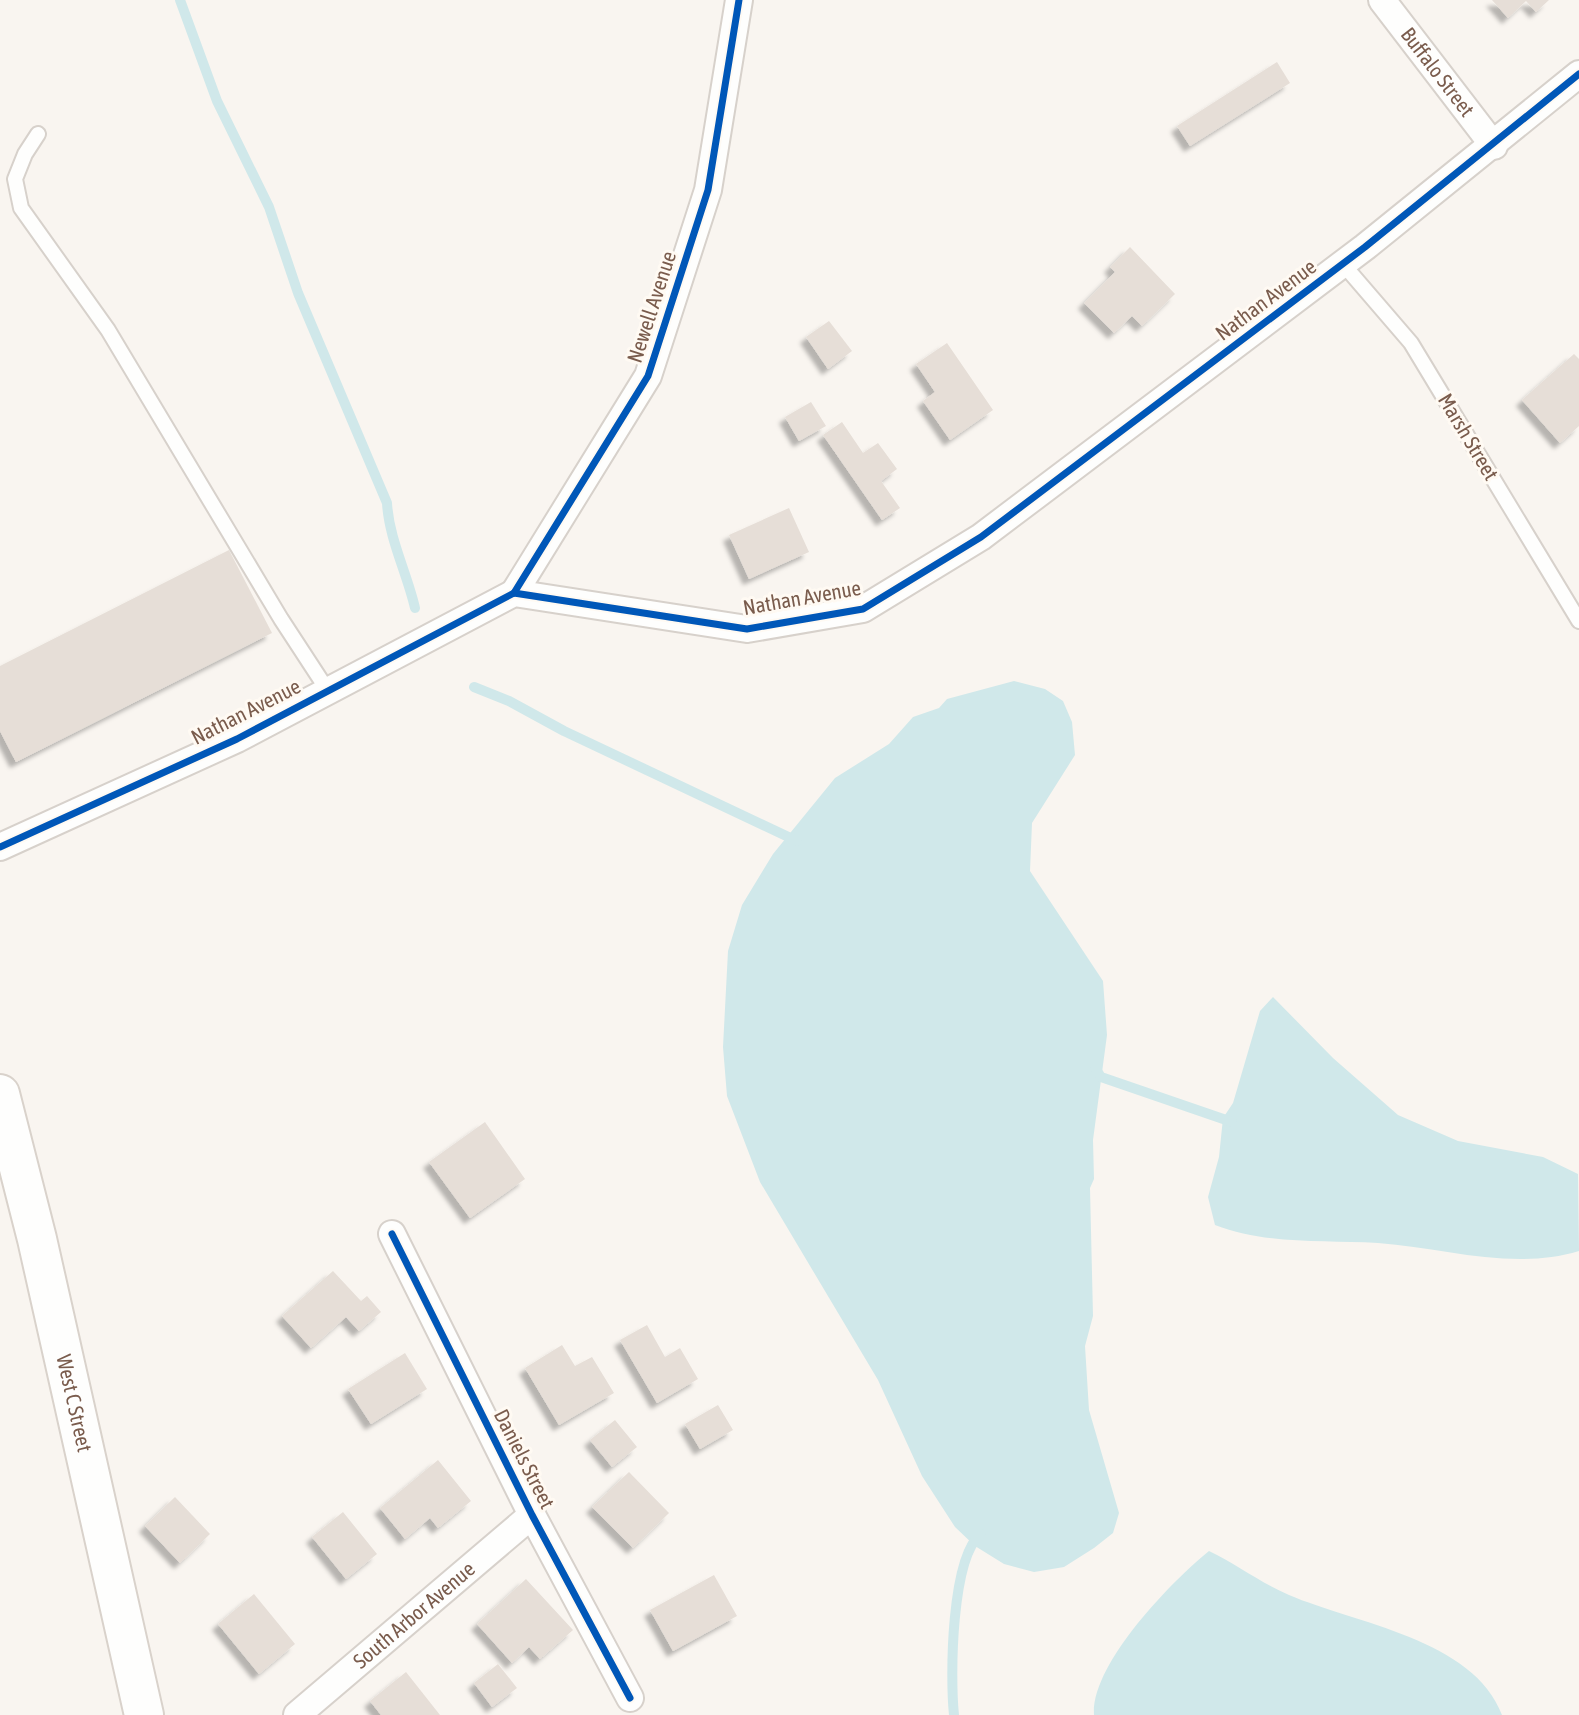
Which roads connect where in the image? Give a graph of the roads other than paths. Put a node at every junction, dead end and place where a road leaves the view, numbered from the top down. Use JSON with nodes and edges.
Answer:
{"nodes":[{"id":1,"x":740,"y":0,"type":"edge"},
{"id":2,"x":1382,"y":0,"type":"edge"},
{"id":3,"x":1579,"y":74,"type":"edge"},
{"id":4,"x":38,"y":134,"type":"dead end"},
{"id":5,"x":1494,"y":146,"type":"junction"},
{"id":6,"x":1343,"y":264,"type":"junction"},
{"id":7,"x":514,"y":593,"type":"junction"},
{"id":8,"x":1579,"y":621,"type":"edge"},
{"id":9,"x":328,"y":691,"type":"junction"},
{"id":10,"x":0,"y":847,"type":"edge"},
{"id":11,"x":0,"y":1094,"type":"edge"},
{"id":12,"x":392,"y":1234,"type":"dead end"},
{"id":13,"x":533,"y":1515,"type":"junction"},
{"id":14,"x":630,"y":1698,"type":"dead end"},
{"id":15,"x":144,"y":1715,"type":"edge"},
{"id":16,"x":297,"y":1715,"type":"edge"}],
"edges":[{"from":1,"to":7,"type":"street","name":"Newell Avenue"},
{"from":2,"to":5,"type":"street","name":"Buffalo Street"},
{"from":3,"to":5,"type":"street","name":"Nathan Avenue"},
{"from":4,"to":9,"type":"lane"},
{"from":5,"to":6,"type":"street","name":"Nathan Avenue"},
{"from":6,"to":7,"type":"street","name":"Nathan Avenue"},
{"from":6,"to":8,"type":"lane","name":"Marsh Street"},
{"from":7,"to":9,"type":"street","name":"Nathan Avenue"},
{"from":9,"to":10,"type":"street","name":"Nathan Avenue"},
{"from":11,"to":15,"type":"main road","name":"West C Street"},
{"from":12,"to":13,"type":"street","name":"Daniels Street"},
{"from":13,"to":14,"type":"street","name":"Daniels Street"},
{"from":13,"to":16,"type":"street","name":"South Arbor Avenue"}]}
